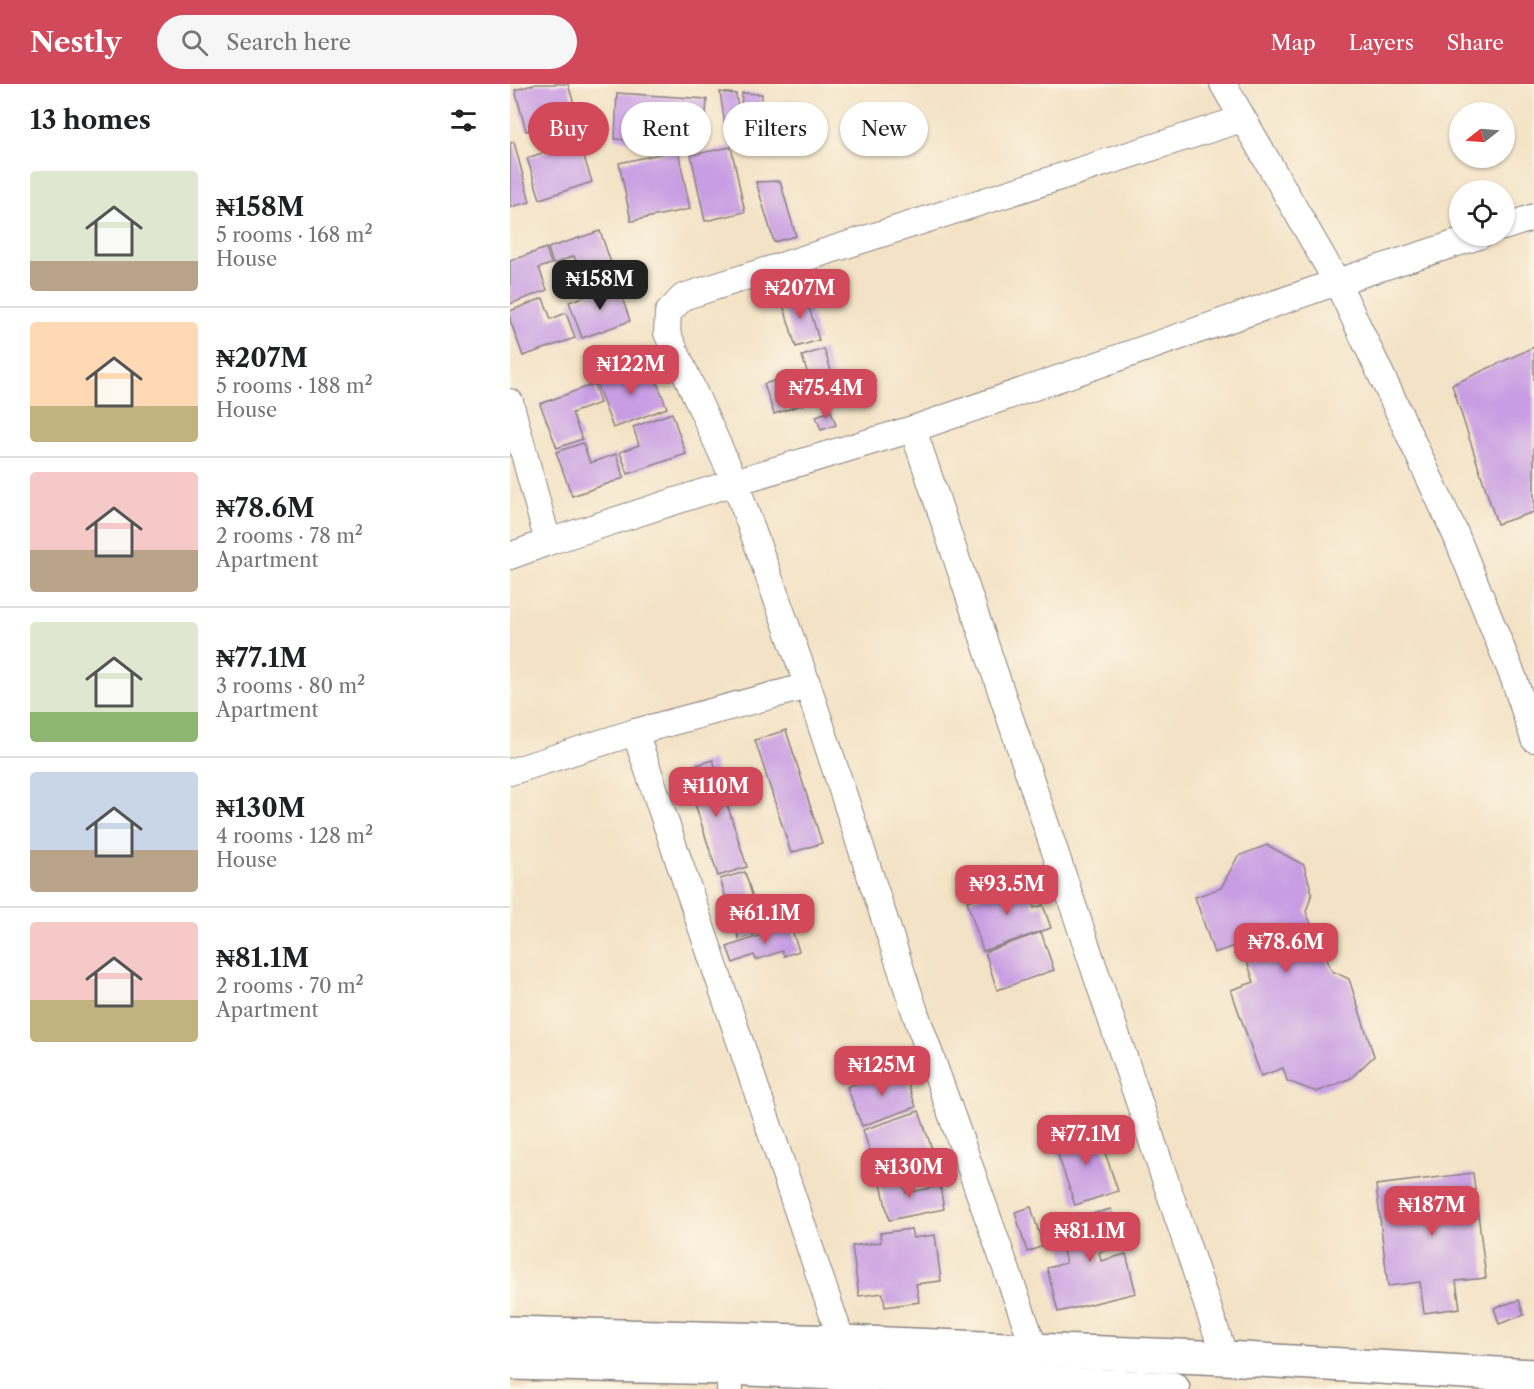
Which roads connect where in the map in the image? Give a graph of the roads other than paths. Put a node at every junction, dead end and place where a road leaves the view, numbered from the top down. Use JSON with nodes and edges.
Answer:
{"nodes":[{"id":1,"x":1223,"y":84,"type":"edge"},
{"id":2,"x":1242,"y":119,"type":"junction"},
{"id":3,"x":1533,"y":220,"type":"edge"},
{"id":4,"x":1515,"y":224,"type":"edge"},
{"id":5,"x":1449,"y":246,"type":"edge"},
{"id":6,"x":1337,"y":282,"type":"junction"},
{"id":7,"x":510,"y":402,"type":"edge"},
{"id":8,"x":914,"y":429,"type":"junction"},
{"id":9,"x":735,"y":482,"type":"junction"},
{"id":10,"x":548,"y":542,"type":"junction"},
{"id":11,"x":510,"y":556,"type":"edge"},
{"id":12,"x":808,"y":686,"type":"junction"},
{"id":13,"x":635,"y":732,"type":"junction"},
{"id":14,"x":1534,"y":739,"type":"edge"},
{"id":15,"x":510,"y":772,"type":"edge"},
{"id":16,"x":510,"y":1333,"type":"edge"},
{"id":17,"x":842,"y":1342,"type":"junction"},
{"id":18,"x":1035,"y":1350,"type":"junction"},
{"id":19,"x":1225,"y":1358,"type":"junction"},
{"id":20,"x":510,"y":1363,"type":"edge"},
{"id":21,"x":1534,"y":1376,"type":"edge"},
{"id":22,"x":730,"y":1378,"type":"edge"},
{"id":23,"x":1173,"y":1389,"type":"edge"}],
"edges":[{"from":1,"to":2,"type":"street"},
{"from":2,"to":6,"type":"street"},
{"from":2,"to":9,"type":"street"},
{"from":3,"to":4,"type":"street"},
{"from":5,"to":6,"type":"street"},
{"from":6,"to":8,"type":"street"},
{"from":6,"to":14,"type":"street"},
{"from":7,"to":10,"type":"street"},
{"from":8,"to":9,"type":"street"},
{"from":8,"to":19,"type":"street"},
{"from":9,"to":10,"type":"street"},
{"from":9,"to":12,"type":"street"},
{"from":10,"to":11,"type":"street"},
{"from":12,"to":13,"type":"street"},
{"from":12,"to":18,"type":"street"},
{"from":13,"to":15,"type":"street"},
{"from":13,"to":17,"type":"street"},
{"from":16,"to":17,"type":"main road"},
{"from":17,"to":18,"type":"main road"},
{"from":18,"to":19,"type":"main road"},
{"from":19,"to":21,"type":"main road"},
{"from":20,"to":22,"type":"main road"},
{"from":22,"to":23,"type":"main road"}]}
